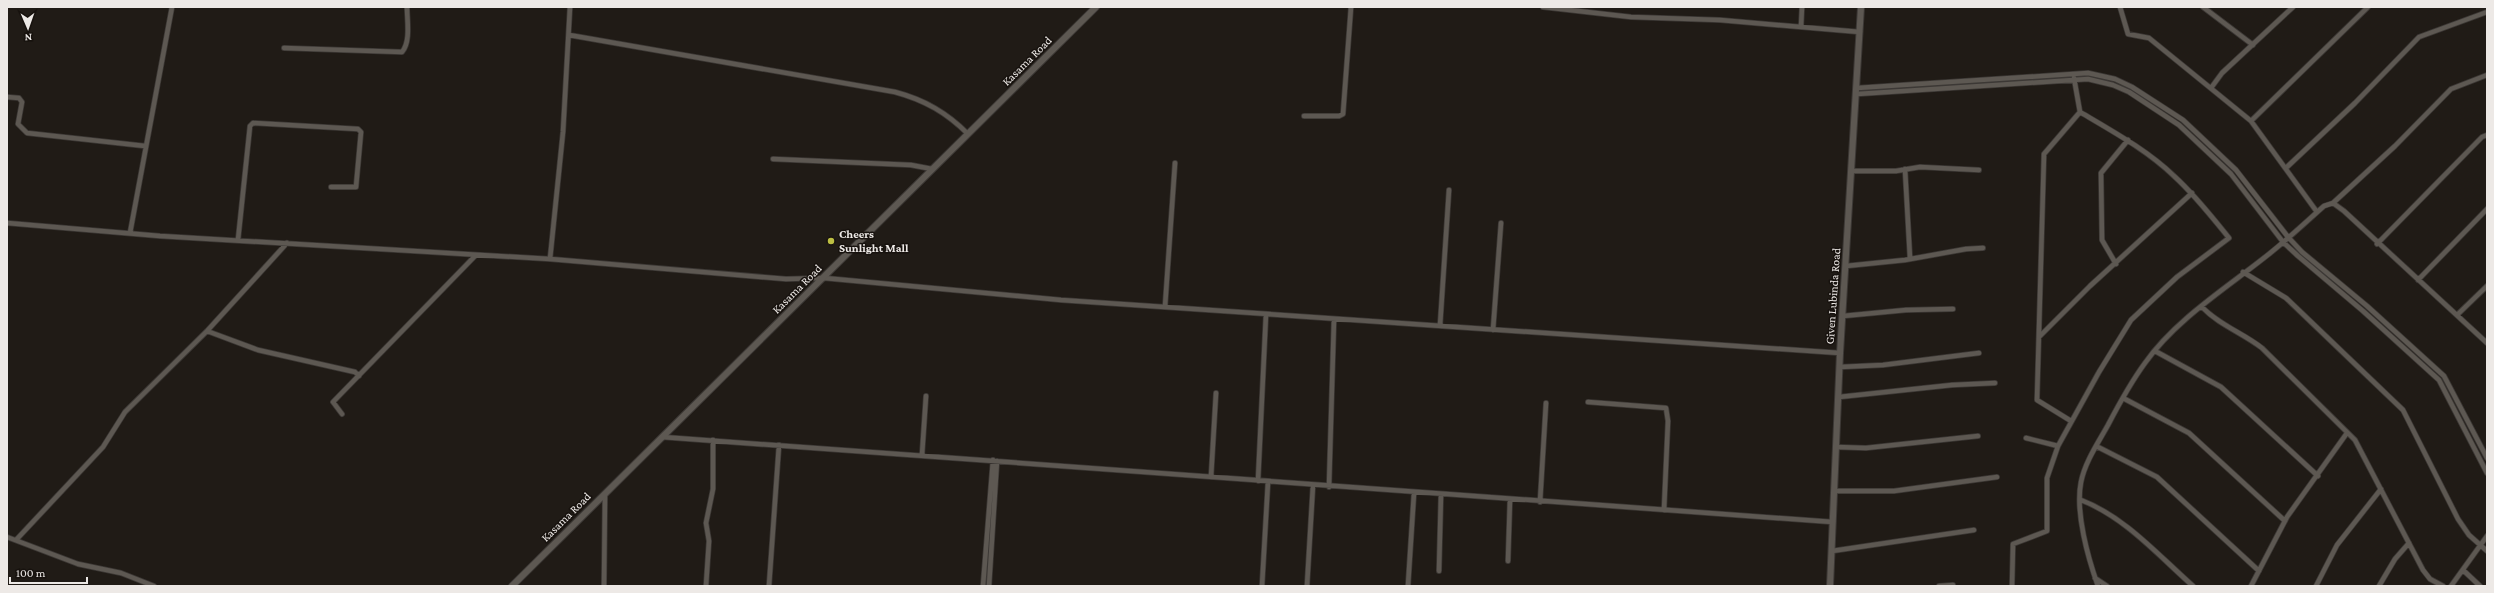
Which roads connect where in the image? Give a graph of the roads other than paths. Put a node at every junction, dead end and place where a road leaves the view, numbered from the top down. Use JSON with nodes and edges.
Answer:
{"nodes":[{"id":1,"x":172,"y":7,"type":"edge"},
{"id":2,"x":408,"y":7,"type":"edge"},
{"id":3,"x":570,"y":7,"type":"edge"},
{"id":4,"x":1096,"y":7,"type":"edge"},
{"id":5,"x":1351,"y":7,"type":"edge"},
{"id":6,"x":1543,"y":7,"type":"edge"},
{"id":7,"x":1802,"y":7,"type":"edge"},
{"id":8,"x":1862,"y":7,"type":"edge"},
{"id":9,"x":2120,"y":7,"type":"edge"},
{"id":10,"x":2203,"y":7,"type":"edge"},
{"id":11,"x":2292,"y":7,"type":"edge"},
{"id":12,"x":2368,"y":7,"type":"edge"},
{"id":13,"x":2487,"y":12,"type":"edge"},
{"id":14,"x":1801,"y":27,"type":"junction"},
{"id":15,"x":1860,"y":32,"type":"junction"},
{"id":16,"x":569,"y":35,"type":"junction"},
{"id":17,"x":2253,"y":45,"type":"junction"},
{"id":18,"x":284,"y":48,"type":"dead end"},
{"id":19,"x":2072,"y":74,"type":"junction"},
{"id":20,"x":2487,"y":75,"type":"edge"},
{"id":21,"x":2074,"y":80,"type":"junction"},
{"id":22,"x":2211,"y":88,"type":"junction"},
{"id":23,"x":1857,"y":91,"type":"junction"},
{"id":24,"x":7,"y":98,"type":"edge"},
{"id":25,"x":2080,"y":112,"type":"junction"},
{"id":26,"x":1304,"y":116,"type":"dead end"},
{"id":27,"x":2252,"y":121,"type":"junction"},
{"id":28,"x":968,"y":134,"type":"junction"},
{"id":29,"x":2487,"y":136,"type":"edge"},
{"id":30,"x":2128,"y":140,"type":"junction"},
{"id":31,"x":145,"y":146,"type":"junction"},
{"id":32,"x":773,"y":159,"type":"dead end"},
{"id":33,"x":1175,"y":163,"type":"dead end"},
{"id":34,"x":2286,"y":167,"type":"junction"},
{"id":35,"x":932,"y":169,"type":"junction"},
{"id":36,"x":1905,"y":169,"type":"junction"},
{"id":37,"x":1979,"y":170,"type":"dead end"},
{"id":38,"x":1852,"y":171,"type":"junction"},
{"id":39,"x":331,"y":187,"type":"dead end"},
{"id":40,"x":1449,"y":190,"type":"dead end"},
{"id":41,"x":2192,"y":194,"type":"junction"},
{"id":42,"x":2333,"y":203,"type":"junction"},
{"id":43,"x":2487,"y":209,"type":"edge"},
{"id":44,"x":2317,"y":212,"type":"junction"},
{"id":45,"x":7,"y":223,"type":"edge"},
{"id":46,"x":1501,"y":223,"type":"dead end"},
{"id":47,"x":130,"y":233,"type":"junction"},
{"id":48,"x":2288,"y":238,"type":"junction"},
{"id":49,"x":238,"y":240,"type":"junction"},
{"id":50,"x":2283,"y":242,"type":"junction"},
{"id":51,"x":287,"y":243,"type":"junction"},
{"id":52,"x":2378,"y":244,"type":"junction"},
{"id":53,"x":1983,"y":248,"type":"dead end"},
{"id":54,"x":476,"y":255,"type":"junction"},
{"id":55,"x":1910,"y":258,"type":"junction"},
{"id":56,"x":550,"y":259,"type":"junction"},
{"id":57,"x":2116,"y":264,"type":"junction"},
{"id":58,"x":1846,"y":266,"type":"junction"},
{"id":59,"x":2244,"y":272,"type":"junction"},
{"id":60,"x":824,"y":278,"type":"junction"},
{"id":61,"x":2418,"y":280,"type":"junction"},
{"id":62,"x":2487,"y":286,"type":"edge"},
{"id":63,"x":1165,"y":307,"type":"junction"},
{"id":64,"x":2202,"y":307,"type":"junction"},
{"id":65,"x":1953,"y":309,"type":"dead end"},
{"id":66,"x":1266,"y":314,"type":"junction"},
{"id":67,"x":2457,"y":315,"type":"junction"},
{"id":68,"x":1843,"y":316,"type":"junction"},
{"id":69,"x":1334,"y":319,"type":"junction"},
{"id":70,"x":1440,"y":326,"type":"junction"},
{"id":71,"x":1493,"y":330,"type":"junction"},
{"id":72,"x":206,"y":331,"type":"junction"},
{"id":73,"x":2039,"y":337,"type":"junction"},
{"id":74,"x":2487,"y":343,"type":"edge"},
{"id":75,"x":2155,"y":351,"type":"junction"},
{"id":76,"x":1840,"y":353,"type":"junction"},
{"id":77,"x":1979,"y":353,"type":"dead end"},
{"id":78,"x":1840,"y":367,"type":"junction"},
{"id":79,"x":359,"y":376,"type":"junction"},
{"id":80,"x":1995,"y":383,"type":"dead end"},
{"id":81,"x":1216,"y":393,"type":"dead end"},
{"id":82,"x":926,"y":396,"type":"dead end"},
{"id":83,"x":1839,"y":397,"type":"junction"},
{"id":84,"x":2123,"y":398,"type":"junction"},
{"id":85,"x":1546,"y":402,"type":"dead end"},
{"id":86,"x":1588,"y":402,"type":"dead end"},
{"id":87,"x":342,"y":414,"type":"dead end"},
{"id":88,"x":2071,"y":421,"type":"junction"},
{"id":89,"x":2347,"y":433,"type":"junction"},
{"id":90,"x":1978,"y":436,"type":"dead end"},
{"id":91,"x":662,"y":438,"type":"junction"},
{"id":92,"x":2026,"y":438,"type":"dead end"},
{"id":93,"x":713,"y":440,"type":"junction"},
{"id":94,"x":779,"y":445,"type":"junction"},
{"id":95,"x":2058,"y":446,"type":"junction"},
{"id":96,"x":2096,"y":446,"type":"junction"},
{"id":97,"x":1836,"y":447,"type":"junction"},
{"id":98,"x":922,"y":455,"type":"junction"},
{"id":99,"x":2487,"y":458,"type":"edge"},
{"id":100,"x":995,"y":461,"type":"junction"},
{"id":101,"x":2487,"y":473,"type":"edge"},
{"id":102,"x":2318,"y":476,"type":"junction"},
{"id":103,"x":1211,"y":477,"type":"junction"},
{"id":104,"x":1997,"y":477,"type":"dead end"},
{"id":105,"x":1258,"y":481,"type":"junction"},
{"id":106,"x":1268,"y":482,"type":"junction"},
{"id":107,"x":1313,"y":485,"type":"junction"},
{"id":108,"x":1329,"y":487,"type":"junction"},
{"id":109,"x":2381,"y":489,"type":"junction"},
{"id":110,"x":1834,"y":491,"type":"junction"},
{"id":111,"x":1414,"y":493,"type":"junction"},
{"id":112,"x":606,"y":494,"type":"junction"},
{"id":113,"x":1441,"y":494,"type":"junction"},
{"id":114,"x":1510,"y":499,"type":"junction"},
{"id":115,"x":2081,"y":500,"type":"junction"},
{"id":116,"x":1540,"y":502,"type":"junction"},
{"id":117,"x":1664,"y":510,"type":"junction"},
{"id":118,"x":2285,"y":521,"type":"junction"},
{"id":119,"x":1833,"y":522,"type":"junction"},
{"id":120,"x":1974,"y":530,"type":"dead end"},
{"id":121,"x":2487,"y":536,"type":"edge"},
{"id":122,"x":7,"y":537,"type":"edge"},
{"id":123,"x":16,"y":540,"type":"junction"},
{"id":124,"x":2409,"y":544,"type":"junction"},
{"id":125,"x":2482,"y":546,"type":"junction"},
{"id":126,"x":1832,"y":551,"type":"junction"},
{"id":127,"x":2487,"y":551,"type":"edge"},
{"id":128,"x":1508,"y":561,"type":"dead end"},
{"id":129,"x":2463,"y":570,"type":"junction"},
{"id":130,"x":1439,"y":571,"type":"dead end"},
{"id":131,"x":2259,"y":571,"type":"junction"},
{"id":132,"x":2095,"y":578,"type":"junction"},
{"id":133,"x":1953,"y":585,"type":"dead end"},
{"id":134,"x":154,"y":586,"type":"edge"},
{"id":135,"x":512,"y":586,"type":"edge"},
{"id":136,"x":604,"y":586,"type":"edge"},
{"id":137,"x":706,"y":586,"type":"edge"},
{"id":138,"x":769,"y":586,"type":"edge"},
{"id":139,"x":983,"y":586,"type":"edge"},
{"id":140,"x":989,"y":586,"type":"edge"},
{"id":141,"x":1262,"y":586,"type":"edge"},
{"id":142,"x":1307,"y":586,"type":"edge"},
{"id":143,"x":1408,"y":586,"type":"edge"},
{"id":144,"x":1830,"y":586,"type":"edge"},
{"id":145,"x":1939,"y":586,"type":"edge"},
{"id":146,"x":2012,"y":586,"type":"edge"},
{"id":147,"x":2098,"y":586,"type":"edge"},
{"id":148,"x":2108,"y":586,"type":"edge"},
{"id":149,"x":2193,"y":586,"type":"edge"},
{"id":150,"x":2251,"y":586,"type":"edge"},
{"id":151,"x":2316,"y":586,"type":"edge"},
{"id":152,"x":2380,"y":586,"type":"edge"},
{"id":153,"x":2443,"y":586,"type":"edge"},
{"id":154,"x":2452,"y":586,"type":"edge"},
{"id":155,"x":2480,"y":586,"type":"edge"}],
"edges":[{"from":1,"to":31,"type":"street"},
{"from":2,"to":18,"type":"street"},
{"from":3,"to":16,"type":"street"},
{"from":4,"to":28,"type":"street","name":"Kasama Road"},
{"from":5,"to":26,"type":"street"},
{"from":6,"to":14,"type":"street"},
{"from":7,"to":14,"type":"street"},
{"from":8,"to":15,"type":"street","name":"Given Lubinda Road"},
{"from":9,"to":22,"type":"street"},
{"from":10,"to":17,"type":"street"},
{"from":11,"to":17,"type":"street"},
{"from":12,"to":27,"type":"street"},
{"from":13,"to":34,"type":"street"},
{"from":14,"to":15,"type":"street"},
{"from":15,"to":23,"type":"street","name":"Given Lubinda Road"},
{"from":16,"to":28,"type":"street"},
{"from":16,"to":56,"type":"street"},
{"from":17,"to":22,"type":"street"},
{"from":19,"to":21,"type":"street"},
{"from":19,"to":23,"type":"street"},
{"from":19,"to":48,"type":"street"},
{"from":20,"to":42,"type":"street"},
{"from":21,"to":23,"type":"street"},
{"from":21,"to":25,"type":"street"},
{"from":21,"to":50,"type":"street"},
{"from":22,"to":27,"type":"street"},
{"from":23,"to":38,"type":"street","name":"Given Lubinda Road"},
{"from":24,"to":31,"type":"street"},
{"from":25,"to":30,"type":"street"},
{"from":25,"to":73,"type":"street"},
{"from":27,"to":34,"type":"street"},
{"from":28,"to":35,"type":"street","name":"Kasama Road"},
{"from":29,"to":52,"type":"street"},
{"from":30,"to":41,"type":"street"},
{"from":30,"to":57,"type":"street"},
{"from":31,"to":47,"type":"street"},
{"from":32,"to":35,"type":"street"},
{"from":33,"to":63,"type":"street"},
{"from":34,"to":44,"type":"street"},
{"from":35,"to":60,"type":"street","name":"Kasama Road"},
{"from":36,"to":37,"type":"street"},
{"from":36,"to":38,"type":"street"},
{"from":36,"to":55,"type":"street"},
{"from":38,"to":58,"type":"street","name":"Given Lubinda Road"},
{"from":39,"to":49,"type":"street"},
{"from":40,"to":70,"type":"street"},
{"from":41,"to":57,"type":"street"},
{"from":41,"to":88,"type":"street"},
{"from":42,"to":44,"type":"street"},
{"from":42,"to":52,"type":"street"},
{"from":43,"to":61,"type":"street"},
{"from":44,"to":48,"type":"street"},
{"from":45,"to":47,"type":"street"},
{"from":46,"to":71,"type":"street"},
{"from":47,"to":49,"type":"street"},
{"from":48,"to":50,"type":"street"},
{"from":48,"to":99,"type":"street"},
{"from":49,"to":51,"type":"street"},
{"from":50,"to":59,"type":"street"},
{"from":50,"to":101,"type":"street"},
{"from":51,"to":54,"type":"street"},
{"from":51,"to":72,"type":"street"},
{"from":52,"to":61,"type":"street"},
{"from":53,"to":55,"type":"street"},
{"from":54,"to":56,"type":"street"},
{"from":54,"to":79,"type":"street"},
{"from":55,"to":58,"type":"street"},
{"from":56,"to":60,"type":"street"},
{"from":57,"to":73,"type":"street"},
{"from":58,"to":68,"type":"street","name":"Given Lubinda Road"},
{"from":59,"to":64,"type":"street"},
{"from":59,"to":125,"type":"street"},
{"from":60,"to":63,"type":"street"},
{"from":60,"to":91,"type":"street","name":"Kasama Road"},
{"from":61,"to":67,"type":"street"},
{"from":62,"to":67,"type":"street"},
{"from":63,"to":66,"type":"street"},
{"from":64,"to":75,"type":"street"},
{"from":64,"to":89,"type":"street"},
{"from":65,"to":68,"type":"street"},
{"from":66,"to":69,"type":"street"},
{"from":66,"to":105,"type":"street"},
{"from":67,"to":74,"type":"street"},
{"from":68,"to":76,"type":"street","name":"Given Lubinda Road"},
{"from":69,"to":70,"type":"street"},
{"from":69,"to":108,"type":"street"},
{"from":70,"to":71,"type":"street"},
{"from":71,"to":76,"type":"street"},
{"from":72,"to":79,"type":"street"},
{"from":72,"to":123,"type":"street"},
{"from":73,"to":88,"type":"street"},
{"from":75,"to":84,"type":"street"},
{"from":75,"to":102,"type":"street"},
{"from":76,"to":78,"type":"street","name":"Given Lubinda Road"},
{"from":77,"to":78,"type":"street"},
{"from":78,"to":83,"type":"street","name":"Given Lubinda Road"},
{"from":79,"to":87,"type":"street"},
{"from":80,"to":83,"type":"street"},
{"from":81,"to":103,"type":"street"},
{"from":82,"to":98,"type":"street"},
{"from":83,"to":97,"type":"street","name":"Given Lubinda Road"},
{"from":84,"to":96,"type":"street"},
{"from":84,"to":118,"type":"street"},
{"from":85,"to":116,"type":"street"},
{"from":86,"to":117,"type":"street"},
{"from":88,"to":95,"type":"street"},
{"from":89,"to":102,"type":"street"},
{"from":89,"to":109,"type":"street"},
{"from":90,"to":97,"type":"street"},
{"from":91,"to":93,"type":"street"},
{"from":91,"to":112,"type":"street","name":"Kasama Road"},
{"from":92,"to":95,"type":"street"},
{"from":93,"to":94,"type":"street"},
{"from":93,"to":137,"type":"street"},
{"from":94,"to":98,"type":"street"},
{"from":94,"to":138,"type":"street"},
{"from":95,"to":146,"type":"street"},
{"from":96,"to":115,"type":"street"},
{"from":96,"to":131,"type":"street"},
{"from":97,"to":110,"type":"street","name":"Given Lubinda Road"},
{"from":98,"to":100,"type":"street"},
{"from":100,"to":103,"type":"street"},
{"from":100,"to":139,"type":"street"},
{"from":100,"to":140,"type":"street"},
{"from":102,"to":118,"type":"street"},
{"from":103,"to":105,"type":"street"},
{"from":104,"to":110,"type":"street"},
{"from":105,"to":106,"type":"street"},
{"from":106,"to":107,"type":"street"},
{"from":106,"to":141,"type":"street"},
{"from":107,"to":108,"type":"street"},
{"from":107,"to":142,"type":"street"},
{"from":108,"to":111,"type":"street"},
{"from":109,"to":124,"type":"street"},
{"from":109,"to":151,"type":"street"},
{"from":110,"to":119,"type":"street","name":"Given Lubinda Road"},
{"from":111,"to":113,"type":"street"},
{"from":111,"to":143,"type":"street"},
{"from":112,"to":135,"type":"street","name":"Kasama Road"},
{"from":112,"to":136,"type":"street"},
{"from":113,"to":114,"type":"street"},
{"from":113,"to":130,"type":"street"},
{"from":114,"to":116,"type":"street"},
{"from":114,"to":128,"type":"street"},
{"from":115,"to":132,"type":"street"},
{"from":115,"to":149,"type":"street"},
{"from":116,"to":117,"type":"street"},
{"from":117,"to":119,"type":"street"},
{"from":118,"to":131,"type":"street"},
{"from":119,"to":126,"type":"street","name":"Given Lubinda Road"},
{"from":120,"to":126,"type":"street"},
{"from":121,"to":125,"type":"street"},
{"from":122,"to":123,"type":"street"},
{"from":123,"to":134,"type":"street"},
{"from":124,"to":152,"type":"street"},
{"from":124,"to":153,"type":"street"},
{"from":125,"to":127,"type":"street"},
{"from":125,"to":129,"type":"street"},
{"from":126,"to":144,"type":"street","name":"Given Lubinda Road"},
{"from":129,"to":154,"type":"street"},
{"from":129,"to":155,"type":"street"},
{"from":131,"to":150,"type":"street"},
{"from":132,"to":147,"type":"street"},
{"from":132,"to":148,"type":"street"},
{"from":133,"to":145,"type":"street"}]}
